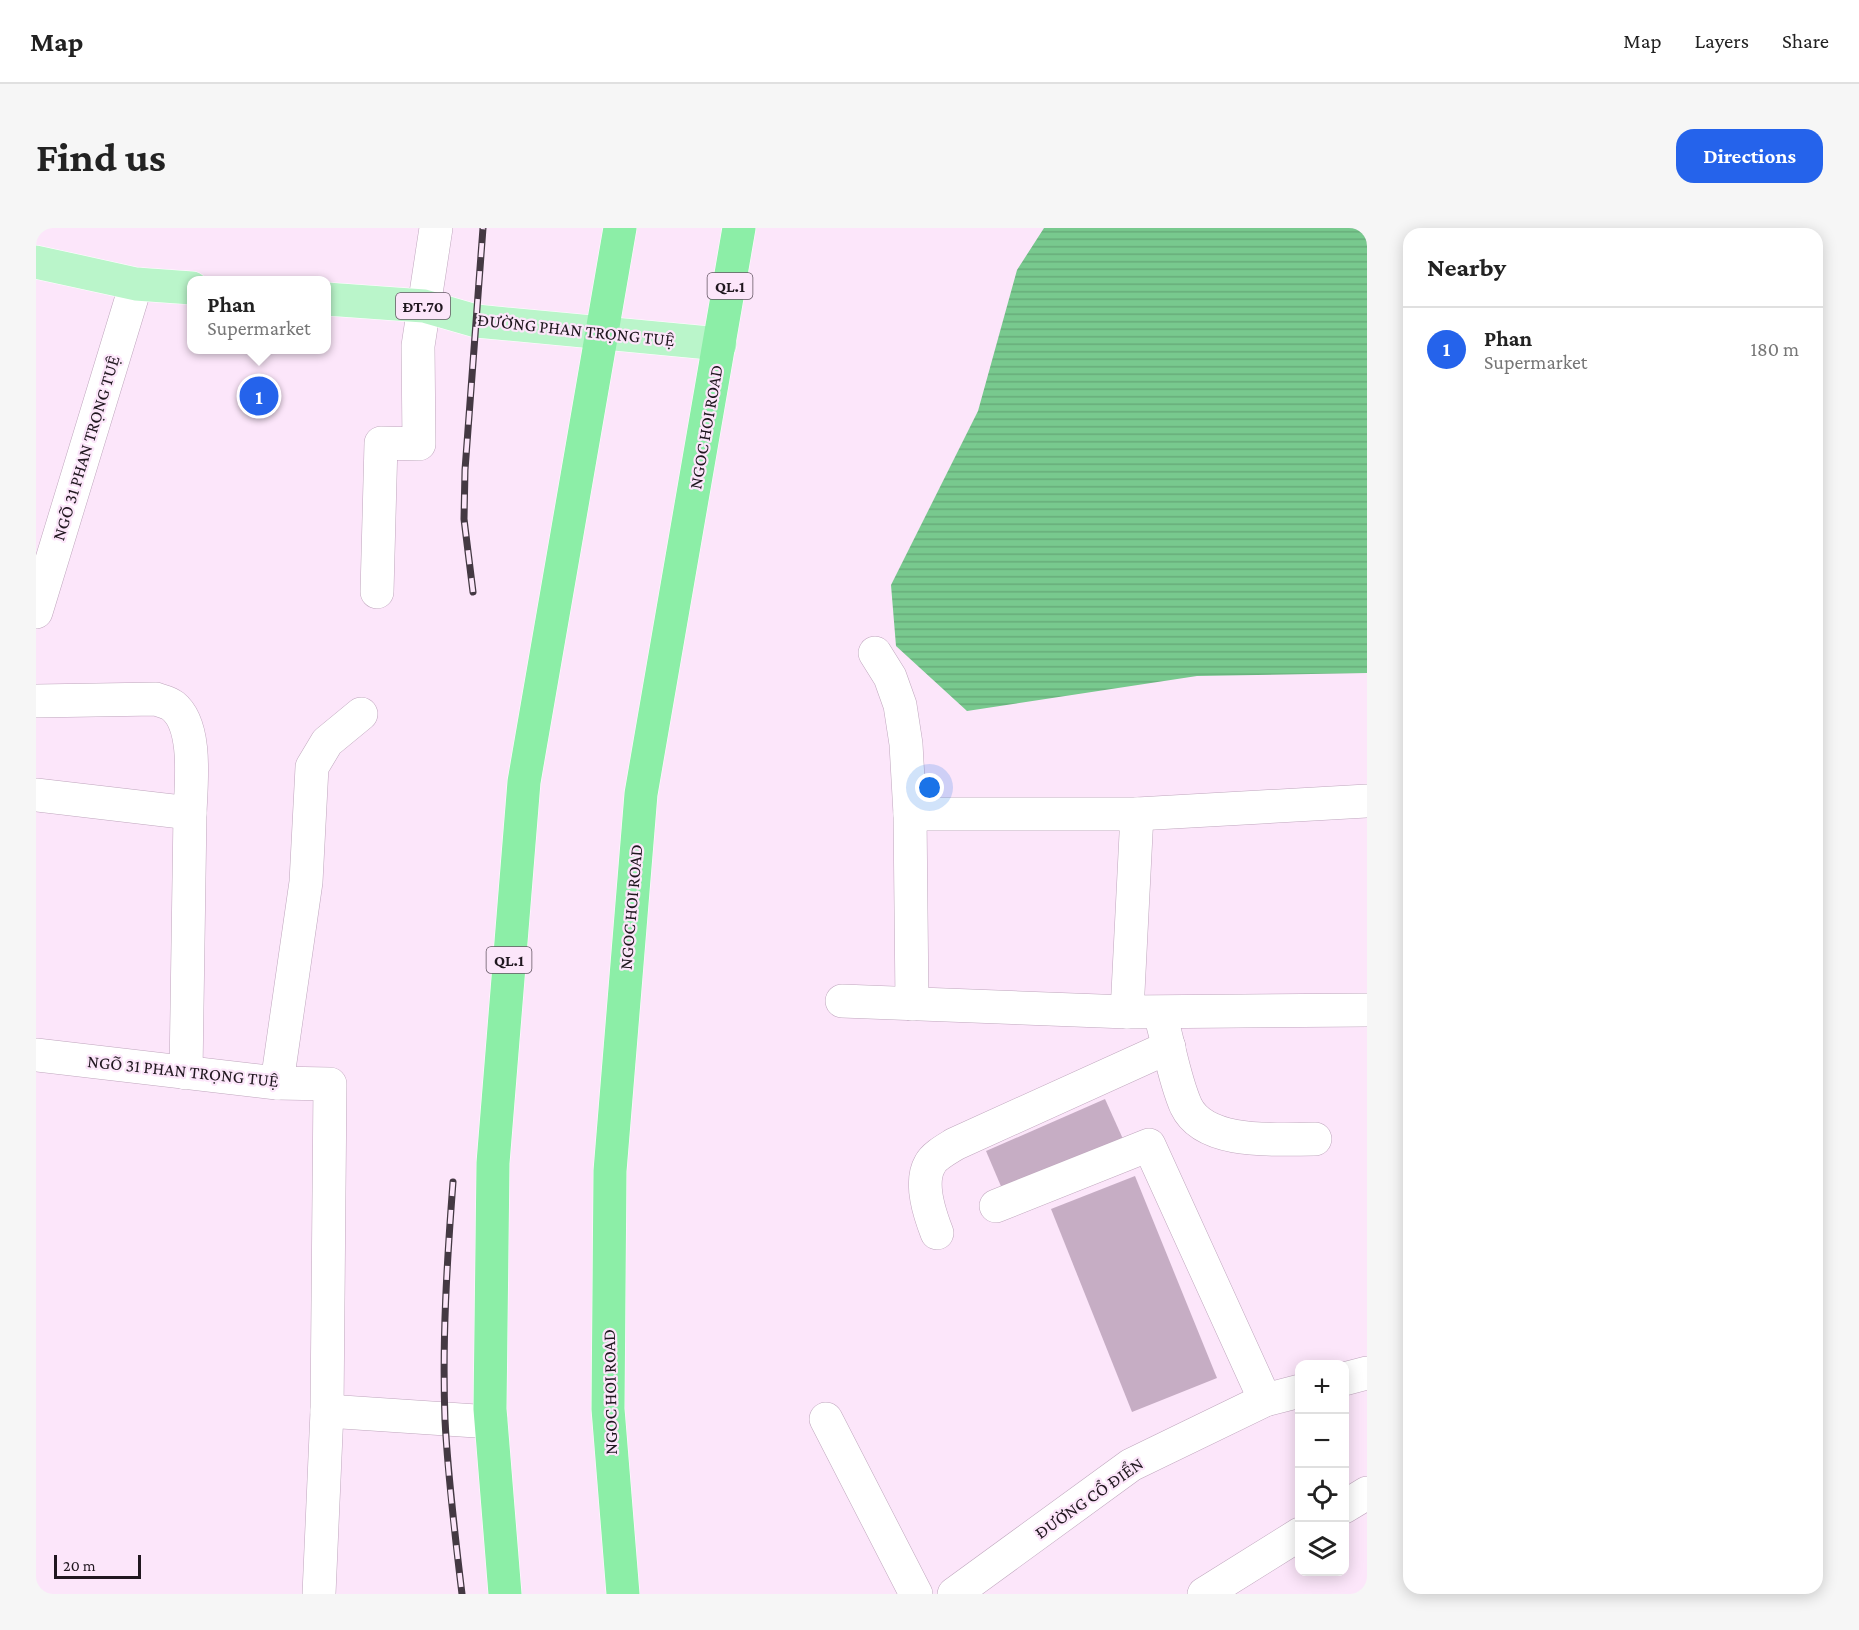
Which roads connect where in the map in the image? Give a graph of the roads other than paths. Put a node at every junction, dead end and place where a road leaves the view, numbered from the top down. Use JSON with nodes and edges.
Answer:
{"nodes":[{"id":1,"x":436,"y":228,"type":"edge"},
{"id":2,"x":620,"y":228,"type":"edge"},
{"id":3,"x":739,"y":228,"type":"edge"},
{"id":4,"x":36,"y":262,"type":"edge"},
{"id":5,"x":136,"y":284,"type":"junction"},
{"id":6,"x":187,"y":288,"type":"edge"},
{"id":7,"x":331,"y":299,"type":"edge"},
{"id":8,"x":424,"y":306,"type":"junction"},
{"id":9,"x":602,"y":333,"type":"junction"},
{"id":10,"x":720,"y":345,"type":"junction"},
{"id":11,"x":377,"y":592,"type":"dead end"},
{"id":12,"x":36,"y":612,"type":"edge"},
{"id":13,"x":875,"y":653,"type":"dead end"},
{"id":14,"x":36,"y":701,"type":"edge"},
{"id":15,"x":362,"y":714,"type":"dead end"},
{"id":16,"x":36,"y":795,"type":"edge"},
{"id":17,"x":1367,"y":801,"type":"edge"},
{"id":18,"x":190,"y":813,"type":"junction"},
{"id":19,"x":910,"y":814,"type":"junction"},
{"id":20,"x":1137,"y":814,"type":"junction"},
{"id":21,"x":842,"y":1001,"type":"dead end"},
{"id":22,"x":912,"y":1004,"type":"junction"},
{"id":23,"x":1367,"y":1010,"type":"edge"},
{"id":24,"x":1127,"y":1012,"type":"junction"},
{"id":25,"x":1160,"y":1012,"type":"junction"},
{"id":26,"x":1169,"y":1047,"type":"junction"},
{"id":27,"x":36,"y":1055,"type":"edge"},
{"id":28,"x":186,"y":1072,"type":"junction"},
{"id":29,"x":277,"y":1083,"type":"junction"},
{"id":30,"x":1315,"y":1139,"type":"dead end"},
{"id":31,"x":996,"y":1206,"type":"dead end"},
{"id":32,"x":937,"y":1233,"type":"dead end"},
{"id":33,"x":1367,"y":1372,"type":"edge"},
{"id":34,"x":1349,"y":1377,"type":"edge"},
{"id":35,"x":1295,"y":1392,"type":"edge"},
{"id":36,"x":1265,"y":1400,"type":"junction"},
{"id":37,"x":327,"y":1411,"type":"junction"},
{"id":38,"x":826,"y":1419,"type":"dead end"},
{"id":39,"x":491,"y":1422,"type":"junction"},
{"id":40,"x":1367,"y":1493,"type":"edge"},
{"id":41,"x":1349,"y":1503,"type":"edge"},
{"id":42,"x":1295,"y":1536,"type":"edge"},
{"id":43,"x":319,"y":1594,"type":"edge"},
{"id":44,"x":505,"y":1594,"type":"edge"},
{"id":45,"x":623,"y":1594,"type":"edge"},
{"id":46,"x":916,"y":1594,"type":"edge"},
{"id":47,"x":954,"y":1594,"type":"edge"},
{"id":48,"x":1203,"y":1594,"type":"edge"}],
"edges":[{"from":1,"to":8,"type":"street"},
{"from":2,"to":9,"type":"highway","number":"QL.1"},
{"from":3,"to":10,"type":"highway","name":"NGOC HOI ROAD","number":"QL.1"},
{"from":4,"to":5,"type":"main road"},
{"from":5,"to":6,"type":"main road"},
{"from":5,"to":12,"type":"street","name":"NGÕ 31 PHAN TRỌNG TUỆ"},
{"from":7,"to":8,"type":"main road","name":"ĐƯỜNG PHAN TRỌNG TUỆ","number":"ĐT.70"},
{"from":8,"to":9,"type":"main road","name":"ĐƯỜNG PHAN TRỌNG TUỆ","number":"ĐT.70"},
{"from":8,"to":11,"type":"street"},
{"from":9,"to":10,"type":"main road","name":"ĐƯỜNG PHAN TRỌNG TUỆ","number":"ĐT.70"},
{"from":9,"to":39,"type":"highway","number":"QL.1"},
{"from":10,"to":45,"type":"highway","name":"NGOC HOI ROAD","number":"QL.1"},
{"from":13,"to":19,"type":"street"},
{"from":14,"to":18,"type":"street"},
{"from":15,"to":29,"type":"street"},
{"from":16,"to":18,"type":"street"},
{"from":17,"to":20,"type":"street"},
{"from":18,"to":28,"type":"street"},
{"from":19,"to":20,"type":"street"},
{"from":19,"to":22,"type":"street"},
{"from":20,"to":24,"type":"street"},
{"from":21,"to":22,"type":"street"},
{"from":22,"to":24,"type":"street"},
{"from":23,"to":25,"type":"street"},
{"from":24,"to":25,"type":"street"},
{"from":25,"to":26,"type":"street"},
{"from":26,"to":30,"type":"street"},
{"from":26,"to":32,"type":"street"},
{"from":27,"to":28,"type":"street","name":"NGÕ 31 PHAN TRỌNG TUỆ"},
{"from":28,"to":29,"type":"street","name":"NGÕ 31 PHAN TRỌNG TUỆ"},
{"from":29,"to":37,"type":"street","name":"NGÕ 31 PHAN TRỌNG TUỆ"},
{"from":31,"to":36,"type":"street"},
{"from":33,"to":34,"type":"street"},
{"from":35,"to":36,"type":"street","name":"ĐƯỜNG CỔ ĐIỂN"},
{"from":36,"to":47,"type":"street","name":"ĐƯỜNG CỔ ĐIỂN"},
{"from":37,"to":39,"type":"street"},
{"from":37,"to":43,"type":"street"},
{"from":38,"to":46,"type":"street"},
{"from":39,"to":44,"type":"highway","number":"QL.1"},
{"from":40,"to":41,"type":"street"},
{"from":42,"to":48,"type":"street"}]}
